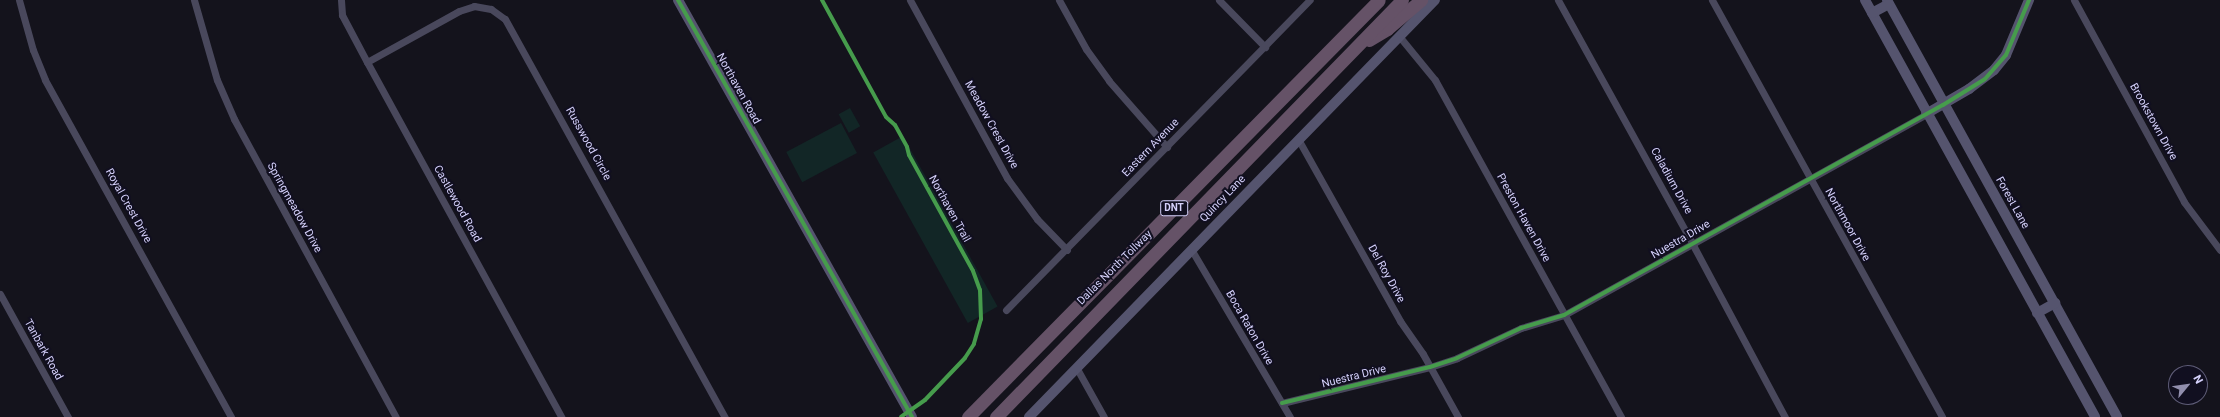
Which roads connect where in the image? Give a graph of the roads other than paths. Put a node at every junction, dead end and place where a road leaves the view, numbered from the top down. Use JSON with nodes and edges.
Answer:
{"nodes":[{"id":1,"x":19,"y":0,"type":"edge"},
{"id":2,"x":194,"y":0,"type":"edge"},
{"id":3,"x":341,"y":0,"type":"edge"},
{"id":4,"x":678,"y":0,"type":"edge"},
{"id":5,"x":910,"y":0,"type":"edge"},
{"id":6,"x":1059,"y":0,"type":"edge"},
{"id":7,"x":1219,"y":0,"type":"edge"},
{"id":8,"x":1310,"y":0,"type":"edge"},
{"id":9,"x":1379,"y":0,"type":"edge"},
{"id":10,"x":1402,"y":0,"type":"edge"},
{"id":11,"x":1421,"y":0,"type":"edge"},
{"id":12,"x":1435,"y":0,"type":"edge"},
{"id":13,"x":1558,"y":0,"type":"edge"},
{"id":14,"x":1712,"y":0,"type":"edge"},
{"id":15,"x":1865,"y":0,"type":"edge"},
{"id":16,"x":2029,"y":0,"type":"edge"},
{"id":17,"x":2074,"y":0,"type":"edge"},
{"id":18,"x":1888,"y":2,"type":"edge"},
{"id":19,"x":1872,"y":13,"type":"junction"},
{"id":20,"x":1399,"y":36,"type":"junction"},
{"id":21,"x":1265,"y":46,"type":"junction"},
{"id":22,"x":1354,"y":49,"type":"junction"},
{"id":23,"x":366,"y":62,"type":"junction"},
{"id":24,"x":1943,"y":105,"type":"junction"},
{"id":25,"x":1926,"y":114,"type":"junction"},
{"id":26,"x":1298,"y":138,"type":"junction"},
{"id":27,"x":1167,"y":147,"type":"junction"},
{"id":28,"x":1809,"y":177,"type":"junction"},
{"id":29,"x":1693,"y":245,"type":"junction"},
{"id":30,"x":1191,"y":249,"type":"junction"},
{"id":31,"x":1067,"y":250,"type":"junction"},
{"id":32,"x":2220,"y":250,"type":"edge"},
{"id":33,"x":0,"y":294,"type":"edge"},
{"id":34,"x":2055,"y":303,"type":"junction"},
{"id":35,"x":1006,"y":310,"type":"dead end"},
{"id":36,"x":2037,"y":313,"type":"junction"},
{"id":37,"x":1564,"y":315,"type":"junction"},
{"id":38,"x":1076,"y":367,"type":"junction"},
{"id":39,"x":1430,"y":367,"type":"junction"},
{"id":40,"x":1282,"y":403,"type":"junction"},
{"id":41,"x":68,"y":417,"type":"edge"},
{"id":42,"x":231,"y":417,"type":"edge"},
{"id":43,"x":396,"y":417,"type":"edge"},
{"id":44,"x":561,"y":417,"type":"edge"},
{"id":45,"x":725,"y":417,"type":"edge"},
{"id":46,"x":912,"y":417,"type":"edge"},
{"id":47,"x":968,"y":417,"type":"edge"},
{"id":48,"x":996,"y":417,"type":"edge"},
{"id":49,"x":1029,"y":417,"type":"edge"},
{"id":50,"x":1104,"y":417,"type":"edge"},
{"id":51,"x":1290,"y":417,"type":"edge"},
{"id":52,"x":1458,"y":417,"type":"edge"},
{"id":53,"x":1621,"y":417,"type":"edge"},
{"id":54,"x":1785,"y":417,"type":"edge"},
{"id":55,"x":1942,"y":417,"type":"edge"},
{"id":56,"x":2095,"y":417,"type":"edge"},
{"id":57,"x":2117,"y":417,"type":"edge"}],
"edges":[{"from":1,"to":42,"type":"street","name":"Royal Crest Drive"},
{"from":2,"to":43,"type":"street","name":"Springmeadow Drive"},
{"from":3,"to":23,"type":"street","name":"Castlewood Road"},
{"from":4,"to":46,"type":"street","name":"Northaven Road"},
{"from":5,"to":31,"type":"street","name":"Meadow Crest Drive"},
{"from":6,"to":27,"type":"street"},
{"from":7,"to":21,"type":"street"},
{"from":8,"to":21,"type":"street","name":"Eastern Avenue"},
{"from":9,"to":47,"type":"highway","name":"Dallas North Tollway","number":"DNT"},
{"from":10,"to":22,"type":"highway","name":"Dallas North Tollway","number":"DNT"},
{"from":11,"to":22,"type":"highway"},
{"from":12,"to":20,"type":"street","name":"Quincy Lane"},
{"from":13,"to":29,"type":"street","name":"Caladium Drive"},
{"from":14,"to":28,"type":"street","name":"Northmoor Drive"},
{"from":15,"to":19,"type":"street"},
{"from":16,"to":24,"type":"street","name":"Nuestra Drive"},
{"from":17,"to":32,"type":"street","name":"Brookstown Drive"},
{"from":18,"to":19,"type":"street"},
{"from":18,"to":24,"type":"street","name":"Forest Lane"},
{"from":19,"to":25,"type":"street"},
{"from":20,"to":26,"type":"street","name":"Quincy Lane"},
{"from":20,"to":37,"type":"street","name":"Preston Haven Drive"},
{"from":21,"to":27,"type":"street","name":"Eastern Avenue"},
{"from":22,"to":48,"type":"highway","name":"Dallas North Tollway","number":"DNT"},
{"from":23,"to":44,"type":"street","name":"Castlewood Road"},
{"from":23,"to":45,"type":"street","name":"Russwood Circle"},
{"from":24,"to":25,"type":"street","name":"Nuestra Drive"},
{"from":24,"to":34,"type":"street","name":"Forest Lane"},
{"from":25,"to":28,"type":"street","name":"Nuestra Drive"},
{"from":25,"to":36,"type":"street"},
{"from":26,"to":30,"type":"street","name":"Quincy Lane"},
{"from":26,"to":39,"type":"street","name":"Del Roy Drive"},
{"from":27,"to":31,"type":"street","name":"Eastern Avenue"},
{"from":28,"to":29,"type":"street","name":"Nuestra Drive"},
{"from":28,"to":55,"type":"street","name":"Northmoor Drive"},
{"from":29,"to":37,"type":"street","name":"Nuestra Drive"},
{"from":29,"to":54,"type":"street","name":"Caladium Drive"},
{"from":30,"to":38,"type":"street","name":"Quincy Lane"},
{"from":30,"to":40,"type":"street","name":"Boca Raton Drive"},
{"from":31,"to":35,"type":"street","name":"Eastern Avenue"},
{"from":33,"to":41,"type":"street","name":"Tanbark Road"},
{"from":34,"to":36,"type":"street"},
{"from":34,"to":57,"type":"street","name":"Forest Lane"},
{"from":36,"to":56,"type":"street"},
{"from":37,"to":39,"type":"street","name":"Nuestra Drive"},
{"from":37,"to":53,"type":"street","name":"Preston Haven Drive"},
{"from":38,"to":49,"type":"street","name":"Quincy Lane"},
{"from":38,"to":50,"type":"street"},
{"from":39,"to":40,"type":"street","name":"Nuestra Drive"},
{"from":39,"to":52,"type":"street","name":"Del Roy Drive"},
{"from":40,"to":51,"type":"street","name":"Boca Raton Drive"}]}
